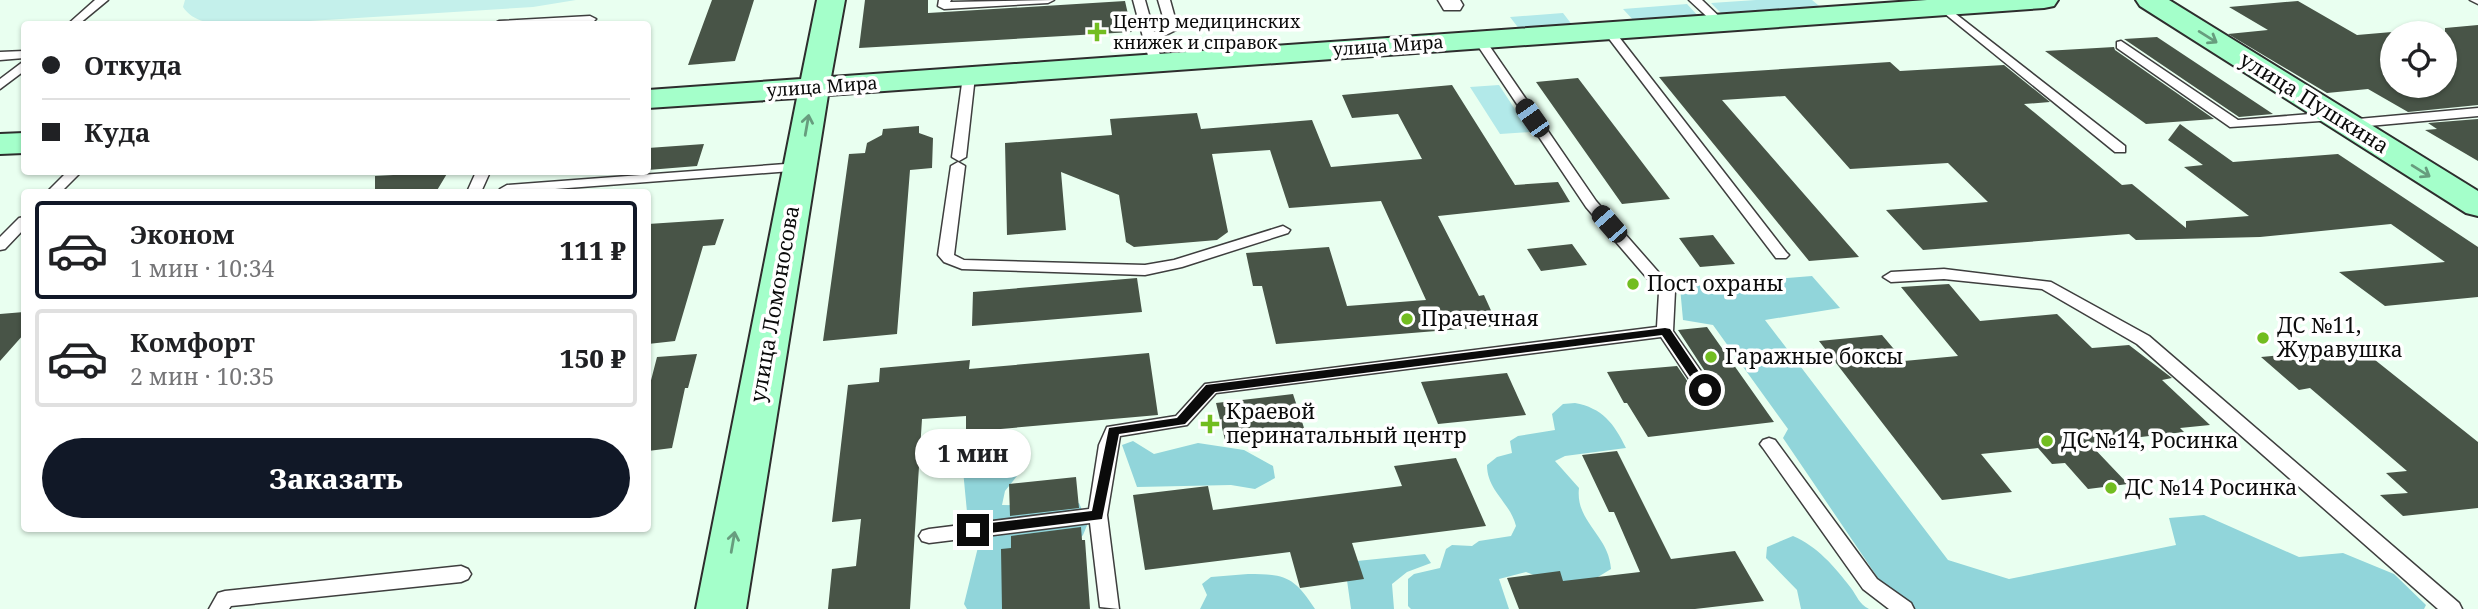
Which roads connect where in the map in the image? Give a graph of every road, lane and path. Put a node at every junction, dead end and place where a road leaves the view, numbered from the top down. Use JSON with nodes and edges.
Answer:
{"nodes":[{"id":1,"x":102,"y":0,"type":"edge"},
{"id":2,"x":831,"y":0,"type":"edge"},
{"id":3,"x":945,"y":0,"type":"edge"},
{"id":4,"x":1048,"y":0,"type":"edge"},
{"id":5,"x":1139,"y":0,"type":"edge"},
{"id":6,"x":1164,"y":0,"type":"edge"},
{"id":7,"x":1696,"y":0,"type":"edge"},
{"id":8,"x":2044,"y":0,"type":"edge"},
{"id":9,"x":2150,"y":0,"type":"edge"},
{"id":10,"x":1942,"y":7,"type":"junction"},
{"id":11,"x":590,"y":19,"type":"dead end"},
{"id":12,"x":77,"y":21,"type":"edge"},
{"id":13,"x":554,"y":21,"type":"edge"},
{"id":14,"x":1720,"y":23,"type":"junction"},
{"id":15,"x":1608,"y":30,"type":"junction"},
{"id":16,"x":1480,"y":40,"type":"junction"},
{"id":17,"x":2121,"y":45,"type":"dead end"},
{"id":18,"x":1152,"y":51,"type":"junction"},
{"id":19,"x":21,"y":55,"type":"edge"},
{"id":20,"x":0,"y":56,"type":"edge"},
{"id":21,"x":21,"y":68,"type":"edge"},
{"id":22,"x":970,"y":76,"type":"junction"},
{"id":23,"x":0,"y":85,"type":"edge"},
{"id":24,"x":814,"y":87,"type":"junction"},
{"id":25,"x":651,"y":99,"type":"edge"},
{"id":26,"x":2478,"y":112,"type":"edge"},
{"id":27,"x":2341,"y":120,"type":"junction"},
{"id":28,"x":21,"y":143,"type":"edge"},
{"id":29,"x":0,"y":144,"type":"edge"},
{"id":30,"x":2120,"y":149,"type":"dead end"},
{"id":31,"x":799,"y":167,"type":"junction"},
{"id":32,"x":71,"y":175,"type":"edge"},
{"id":33,"x":57,"y":189,"type":"edge"},
{"id":34,"x":507,"y":189,"type":"dead end"},
{"id":35,"x":2478,"y":206,"type":"edge"},
{"id":36,"x":21,"y":224,"type":"edge"},
{"id":37,"x":1283,"y":230,"type":"dead end"},
{"id":38,"x":0,"y":246,"type":"edge"},
{"id":39,"x":1781,"y":255,"type":"dead end"},
{"id":40,"x":1891,"y":277,"type":"dead end"},
{"id":41,"x":1665,"y":331,"type":"junction"},
{"id":42,"x":1705,"y":390,"type":"dead end"},
{"id":43,"x":1769,"y":444,"type":"dead end"},
{"id":44,"x":1098,"y":515,"type":"junction"},
{"id":45,"x":929,"y":536,"type":"dead end"},
{"id":46,"x":461,"y":574,"type":"dead end"},
{"id":47,"x":1110,"y":607,"type":"dead end"},
{"id":48,"x":219,"y":609,"type":"edge"},
{"id":49,"x":721,"y":609,"type":"edge"},
{"id":50,"x":1904,"y":609,"type":"edge"},
{"id":51,"x":2452,"y":609,"type":"edge"}],
"edges":[{"from":1,"to":12,"type":"lane"},
{"from":2,"to":24,"type":"main road","name":"улица Ломоносова"},
{"from":3,"to":4,"type":"lane"},
{"from":5,"to":18,"type":"lane"},
{"from":6,"to":18,"type":"lane"},
{"from":7,"to":14,"type":"lane"},
{"from":8,"to":10,"type":"main road","name":"улица Мира"},
{"from":9,"to":27,"type":"main road","name":"улица Пушкина","one_way":true},
{"from":10,"to":14,"type":"main road","name":"улица Мира"},
{"from":10,"to":30,"type":"lane"},
{"from":11,"to":13,"type":"lane"},
{"from":14,"to":15,"type":"main road","name":"улица Мира"},
{"from":15,"to":16,"type":"main road","name":"улица Мира"},
{"from":15,"to":39,"type":"lane"},
{"from":16,"to":18,"type":"main road","name":"улица Мира"},
{"from":16,"to":41,"type":"lane"},
{"from":17,"to":27,"type":"lane"},
{"from":18,"to":22,"type":"main road","name":"улица Мира"},
{"from":19,"to":20,"type":"lane"},
{"from":21,"to":23,"type":"lane"},
{"from":22,"to":24,"type":"main road","name":"улица Мира"},
{"from":22,"to":37,"type":"lane"},
{"from":24,"to":25,"type":"main road","name":"улица Мира"},
{"from":31,"to":24,"type":"main road","name":"улица Ломоносова","one_way":true},
{"from":26,"to":27,"type":"lane"},
{"from":27,"to":35,"type":"main road","name":"улица Пушкина","one_way":true},
{"from":28,"to":29,"type":"main road"},
{"from":31,"to":34,"type":"lane"},
{"from":49,"to":31,"type":"main road","name":"улица Ломоносова","one_way":true},
{"from":32,"to":33,"type":"lane"},
{"from":36,"to":38,"type":"lane"},
{"from":40,"to":51,"type":"lane"},
{"from":41,"to":42,"type":"lane"},
{"from":41,"to":44,"type":"lane"},
{"from":43,"to":50,"type":"lane"},
{"from":44,"to":45,"type":"lane"},
{"from":44,"to":47,"type":"lane"},
{"from":46,"to":48,"type":"lane"}]}
